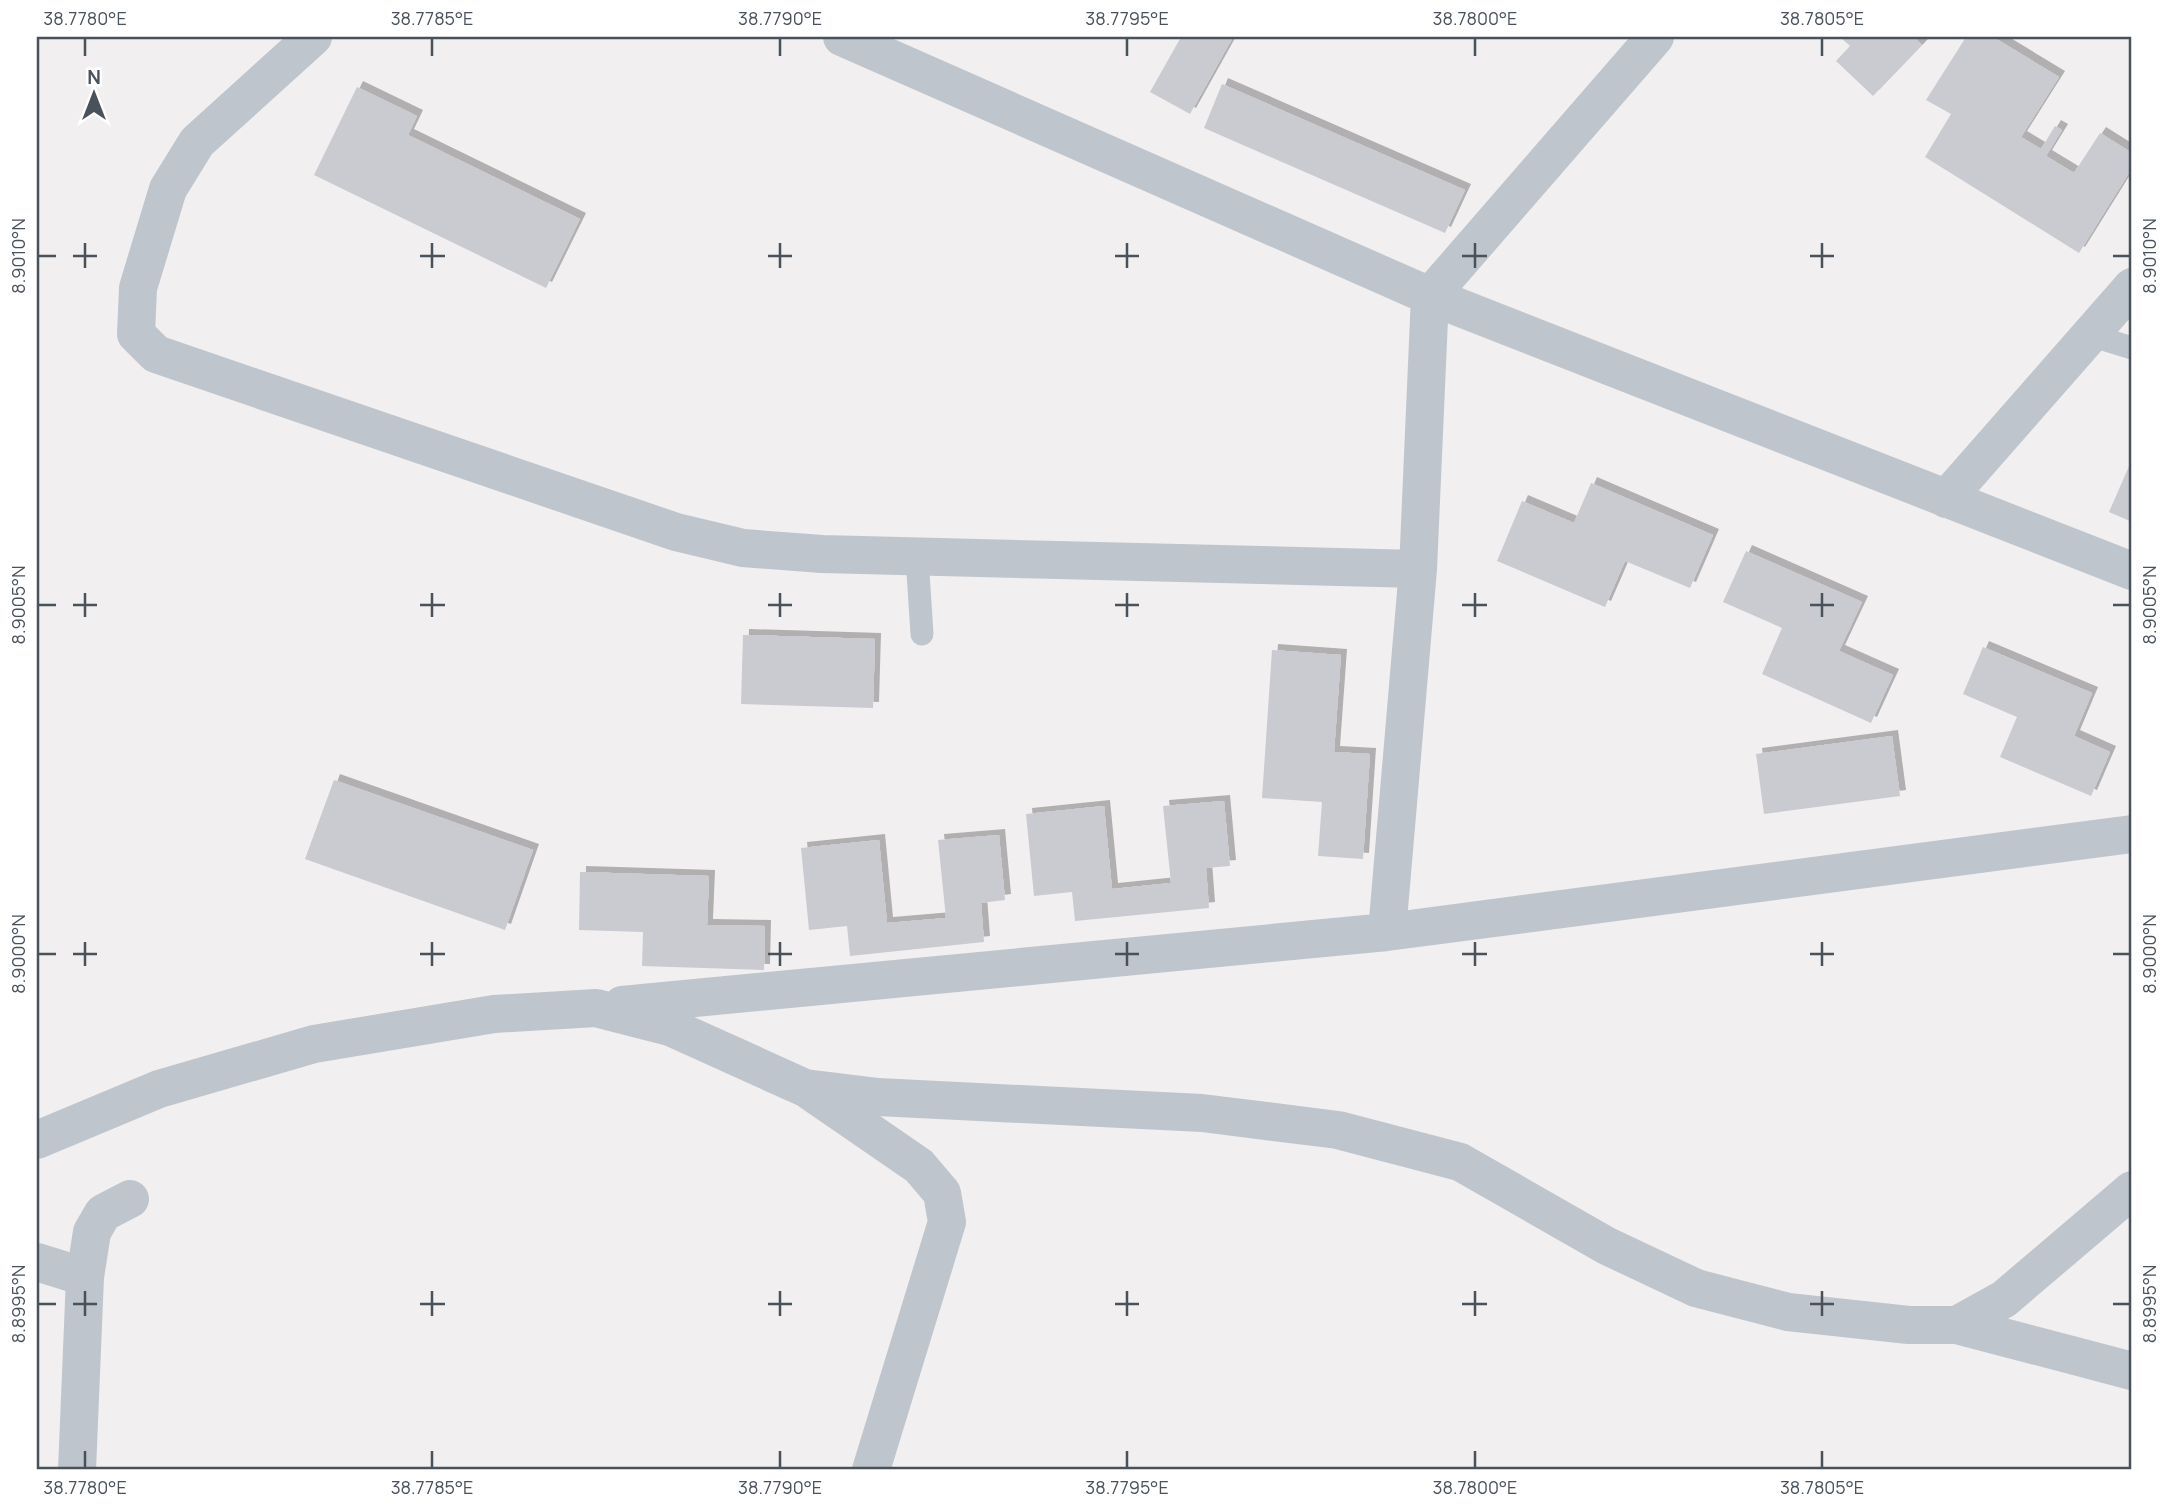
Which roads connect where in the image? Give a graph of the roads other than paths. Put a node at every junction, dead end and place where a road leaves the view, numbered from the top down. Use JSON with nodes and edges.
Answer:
{"nodes":[{"id":1,"x":313,"y":37,"type":"edge"},
{"id":2,"x":842,"y":37,"type":"edge"},
{"id":3,"x":1655,"y":37,"type":"edge"},
{"id":4,"x":2132,"y":287,"type":"edge"},
{"id":5,"x":1430,"y":296,"type":"junction"},
{"id":6,"x":2090,"y":335,"type":"junction"},
{"id":7,"x":2132,"y":348,"type":"edge"},
{"id":8,"x":1946,"y":499,"type":"junction"},
{"id":9,"x":917,"y":557,"type":"junction"},
{"id":10,"x":1418,"y":569,"type":"junction"},
{"id":11,"x":2132,"y":571,"type":"edge"},
{"id":12,"x":922,"y":634,"type":"dead end"},
{"id":13,"x":2132,"y":834,"type":"edge"},
{"id":14,"x":1387,"y":932,"type":"junction"},
{"id":15,"x":596,"y":1008,"type":"junction"},
{"id":16,"x":805,"y":1088,"type":"junction"},
{"id":17,"x":37,"y":1140,"type":"edge"},
{"id":18,"x":2132,"y":1190,"type":"edge"},
{"id":19,"x":130,"y":1199,"type":"dead end"},
{"id":20,"x":37,"y":1262,"type":"edge"},
{"id":21,"x":85,"y":1277,"type":"junction"},
{"id":22,"x":1957,"y":1325,"type":"junction"},
{"id":23,"x":2132,"y":1371,"type":"edge"},
{"id":24,"x":77,"y":1470,"type":"edge"},
{"id":25,"x":870,"y":1470,"type":"edge"}],
"edges":[{"from":1,"to":9,"type":"street"},
{"from":2,"to":5,"type":"street"},
{"from":3,"to":5,"type":"street"},
{"from":4,"to":6,"type":"street"},
{"from":5,"to":8,"type":"street"},
{"from":5,"to":10,"type":"street"},
{"from":6,"to":7,"type":"lane"},
{"from":6,"to":8,"type":"street"},
{"from":8,"to":11,"type":"street"},
{"from":9,"to":10,"type":"street"},
{"from":9,"to":12,"type":"lane"},
{"from":10,"to":14,"type":"street"},
{"from":13,"to":14,"type":"street"},
{"from":14,"to":15,"type":"street"},
{"from":15,"to":16,"type":"street"},
{"from":15,"to":17,"type":"street"},
{"from":16,"to":22,"type":"street"},
{"from":16,"to":25,"type":"street"},
{"from":18,"to":22,"type":"street"},
{"from":19,"to":21,"type":"street"},
{"from":20,"to":21,"type":"street"},
{"from":21,"to":24,"type":"street"},
{"from":22,"to":23,"type":"street"}]}
